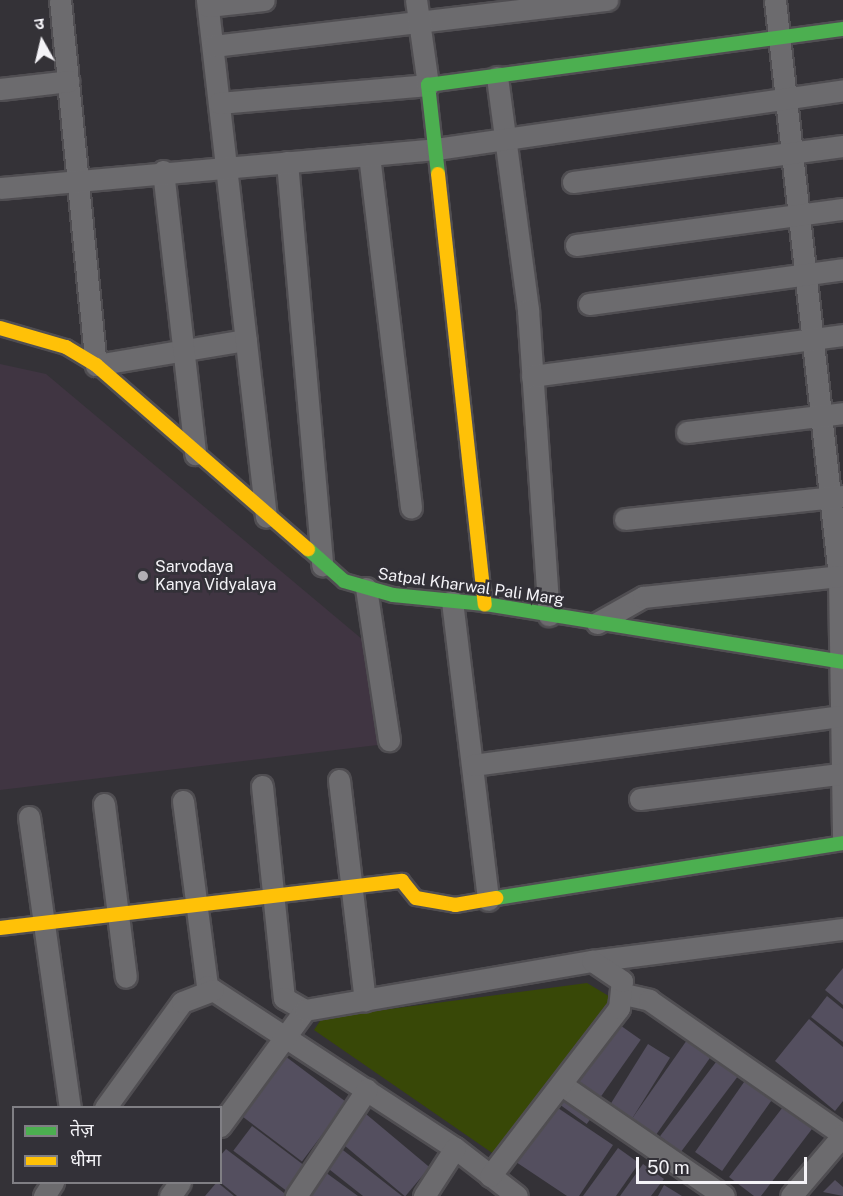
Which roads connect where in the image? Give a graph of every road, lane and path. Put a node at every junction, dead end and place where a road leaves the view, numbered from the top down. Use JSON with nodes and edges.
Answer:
{"nodes":[{"id":1,"x":60,"y":0,"type":"edge"},
{"id":2,"x":264,"y":0,"type":"edge"},
{"id":3,"x":416,"y":0,"type":"edge"},
{"id":4,"x":607,"y":0,"type":"edge"},
{"id":5,"x":775,"y":0,"type":"edge"},
{"id":6,"x":208,"y":3,"type":"edge"},
{"id":7,"x":419,"y":22,"type":"junction"},
{"id":8,"x":843,"y":29,"type":"edge"},
{"id":9,"x":780,"y":38,"type":"junction"},
{"id":10,"x":213,"y":46,"type":"junction"},
{"id":11,"x":496,"y":77,"type":"junction"},
{"id":12,"x":69,"y":81,"type":"junction"},
{"id":13,"x":428,"y":85,"type":"junction"},
{"id":14,"x":0,"y":89,"type":"edge"},
{"id":15,"x":843,"y":90,"type":"edge"},
{"id":16,"x":787,"y":98,"type":"junction"},
{"id":17,"x":219,"y":103,"type":"junction"},
{"id":18,"x":505,"y":139,"type":"junction"},
{"id":19,"x":843,"y":146,"type":"edge"},
{"id":20,"x":436,"y":149,"type":"junction"},
{"id":21,"x":793,"y":152,"type":"junction"},
{"id":22,"x":369,"y":155,"type":"junction"},
{"id":23,"x":287,"y":162,"type":"junction"},
{"id":24,"x":226,"y":165,"type":"junction"},
{"id":25,"x":163,"y":171,"type":"junction"},
{"id":26,"x":79,"y":180,"type":"junction"},
{"id":27,"x":573,"y":182,"type":"dead end"},
{"id":28,"x":0,"y":188,"type":"edge"},
{"id":29,"x":843,"y":209,"type":"edge"},
{"id":30,"x":800,"y":215,"type":"junction"},
{"id":31,"x":576,"y":245,"type":"dead end"},
{"id":32,"x":843,"y":269,"type":"edge"},
{"id":33,"x":807,"y":273,"type":"junction"},
{"id":34,"x":589,"y":304,"type":"dead end"},
{"id":35,"x":0,"y":328,"type":"edge"},
{"id":36,"x":843,"y":335,"type":"edge"},
{"id":37,"x":814,"y":339,"type":"junction"},
{"id":38,"x":246,"y":340,"type":"junction"},
{"id":39,"x":183,"y":348,"type":"junction"},
{"id":40,"x":96,"y":365,"type":"junction"},
{"id":41,"x":532,"y":376,"type":"junction"},
{"id":42,"x":833,"y":414,"type":"edge"},
{"id":43,"x":687,"y":432,"type":"dead end"},
{"id":44,"x":195,"y":454,"type":"junction"},
{"id":45,"x":838,"y":496,"type":"edge"},
{"id":46,"x":411,"y":508,"type":"dead end"},
{"id":47,"x":266,"y":517,"type":"junction"},
{"id":48,"x":625,"y":519,"type":"dead end"},
{"id":49,"x":322,"y":565,"type":"junction"},
{"id":50,"x":840,"y":567,"type":"edge"},
{"id":51,"x":366,"y":588,"type":"junction"},
{"id":52,"x":452,"y":601,"type":"junction"},
{"id":53,"x":485,"y":604,"type":"junction"},
{"id":54,"x":549,"y":615,"type":"junction"},
{"id":55,"x":597,"y":622,"type":"junction"},
{"id":56,"x":841,"y":653,"type":"edge"},
{"id":57,"x":838,"y":716,"type":"junction"},
{"id":58,"x":389,"y":740,"type":"dead end"},
{"id":59,"x":473,"y":765,"type":"junction"},
{"id":60,"x":839,"y":774,"type":"junction"},
{"id":61,"x":339,"y":780,"type":"dead end"},
{"id":62,"x":262,"y":786,"type":"dead end"},
{"id":63,"x":640,"y":800,"type":"dead end"},
{"id":64,"x":183,"y":801,"type":"dead end"},
{"id":65,"x":104,"y":804,"type":"dead end"},
{"id":66,"x":29,"y":817,"type":"dead end"},
{"id":67,"x":843,"y":841,"type":"edge"},
{"id":68,"x":349,"y":887,"type":"junction"},
{"id":69,"x":273,"y":896,"type":"junction"},
{"id":70,"x":488,"y":900,"type":"junction"},
{"id":71,"x":194,"y":905,"type":"junction"},
{"id":72,"x":118,"y":915,"type":"junction"},
{"id":73,"x":42,"y":923,"type":"junction"},
{"id":74,"x":0,"y":928,"type":"edge"},
{"id":75,"x":843,"y":929,"type":"edge"},
{"id":76,"x":592,"y":961,"type":"junction"},
{"id":77,"x":126,"y":977,"type":"dead end"},
{"id":78,"x":213,"y":990,"type":"junction"},
{"id":79,"x":624,"y":994,"type":"junction"},
{"id":80,"x":365,"y":1000,"type":"junction"},
{"id":81,"x":305,"y":1010,"type":"junction"},
{"id":82,"x":286,"y":1035,"type":"junction"},
{"id":83,"x":562,"y":1085,"type":"junction"},
{"id":84,"x":367,"y":1089,"type":"junction"},
{"id":85,"x":70,"y":1106,"type":"edge"},
{"id":86,"x":106,"y":1106,"type":"edge"},
{"id":87,"x":222,"y":1123,"type":"edge"},
{"id":88,"x":843,"y":1135,"type":"edge"},
{"id":89,"x":455,"y":1148,"type":"junction"},
{"id":90,"x":490,"y":1176,"type":"junction"},
{"id":91,"x":296,"y":1196,"type":"edge"},
{"id":92,"x":424,"y":1196,"type":"edge"},
{"id":93,"x":517,"y":1196,"type":"edge"},
{"id":94,"x":724,"y":1196,"type":"edge"},
{"id":95,"x":791,"y":1196,"type":"edge"}],
"edges":[{"from":1,"to":12,"type":"street"},
{"from":2,"to":6,"type":"street"},
{"from":3,"to":7,"type":"street"},
{"from":4,"to":7,"type":"street"},
{"from":5,"to":9,"type":"street"},
{"from":6,"to":10,"type":"street"},
{"from":7,"to":10,"type":"street"},
{"from":7,"to":13,"type":"street"},
{"from":8,"to":9,"type":"street"},
{"from":9,"to":11,"type":"street"},
{"from":9,"to":16,"type":"street"},
{"from":10,"to":17,"type":"street"},
{"from":11,"to":13,"type":"street"},
{"from":11,"to":18,"type":"street"},
{"from":12,"to":14,"type":"street"},
{"from":12,"to":26,"type":"street"},
{"from":13,"to":17,"type":"street"},
{"from":13,"to":20,"type":"street"},
{"from":15,"to":16,"type":"street"},
{"from":16,"to":18,"type":"street"},
{"from":16,"to":21,"type":"street"},
{"from":17,"to":24,"type":"street"},
{"from":18,"to":20,"type":"street"},
{"from":18,"to":41,"type":"street"},
{"from":19,"to":21,"type":"street"},
{"from":20,"to":22,"type":"street"},
{"from":20,"to":53,"type":"street"},
{"from":21,"to":27,"type":"street"},
{"from":21,"to":30,"type":"street"},
{"from":22,"to":23,"type":"street"},
{"from":22,"to":46,"type":"street"},
{"from":23,"to":24,"type":"street"},
{"from":23,"to":49,"type":"street"},
{"from":24,"to":25,"type":"street"},
{"from":24,"to":38,"type":"street"},
{"from":25,"to":26,"type":"street"},
{"from":25,"to":39,"type":"street"},
{"from":26,"to":28,"type":"street"},
{"from":26,"to":40,"type":"street"},
{"from":29,"to":30,"type":"street"},
{"from":30,"to":31,"type":"street"},
{"from":30,"to":33,"type":"street"},
{"from":32,"to":33,"type":"street"},
{"from":33,"to":34,"type":"street"},
{"from":33,"to":37,"type":"street"},
{"from":35,"to":40,"type":"street","name":"Satpal Kharwal Pali Marg"},
{"from":36,"to":37,"type":"street"},
{"from":37,"to":41,"type":"street"},
{"from":37,"to":42,"type":"street"},
{"from":38,"to":39,"type":"street"},
{"from":38,"to":47,"type":"street"},
{"from":39,"to":40,"type":"street"},
{"from":39,"to":44,"type":"street"},
{"from":40,"to":44,"type":"street","name":"Satpal Kharwal Pali Marg"},
{"from":41,"to":54,"type":"street"},
{"from":42,"to":43,"type":"street"},
{"from":42,"to":45,"type":"street"},
{"from":44,"to":47,"type":"street","name":"Satpal Kharwal Pali Marg"},
{"from":45,"to":48,"type":"street"},
{"from":45,"to":50,"type":"street"},
{"from":47,"to":49,"type":"street","name":"Satpal Kharwal Pali Marg"},
{"from":49,"to":51,"type":"street","name":"Satpal Kharwal Pali Marg"},
{"from":50,"to":55,"type":"street"},
{"from":50,"to":56,"type":"street"},
{"from":51,"to":52,"type":"street","name":"Satpal Kharwal Pali Marg"},
{"from":51,"to":58,"type":"street"},
{"from":52,"to":53,"type":"street","name":"Satpal Kharwal Pali Marg"},
{"from":52,"to":59,"type":"street"},
{"from":53,"to":54,"type":"street","name":"Satpal Kharwal Pali Marg"},
{"from":54,"to":55,"type":"street","name":"Satpal Kharwal Pali Marg"},
{"from":55,"to":56,"type":"street","name":"Satpal Kharwal Pali Marg"},
{"from":56,"to":57,"type":"street"},
{"from":57,"to":59,"type":"street"},
{"from":57,"to":60,"type":"street"},
{"from":59,"to":70,"type":"street"},
{"from":60,"to":63,"type":"street"},
{"from":60,"to":67,"type":"street"},
{"from":61,"to":68,"type":"street"},
{"from":62,"to":69,"type":"street"},
{"from":64,"to":71,"type":"street"},
{"from":65,"to":72,"type":"street"},
{"from":66,"to":73,"type":"street"},
{"from":67,"to":70,"type":"street"},
{"from":68,"to":69,"type":"street"},
{"from":68,"to":70,"type":"street"},
{"from":68,"to":80,"type":"street"},
{"from":69,"to":71,"type":"street"},
{"from":69,"to":81,"type":"street"},
{"from":71,"to":72,"type":"street"},
{"from":71,"to":78,"type":"street"},
{"from":72,"to":73,"type":"street"},
{"from":72,"to":77,"type":"street"},
{"from":73,"to":74,"type":"street"},
{"from":73,"to":85,"type":"street"},
{"from":75,"to":76,"type":"street"},
{"from":76,"to":79,"type":"street"},
{"from":76,"to":80,"type":"street"},
{"from":78,"to":82,"type":"street"},
{"from":78,"to":86,"type":"street"},
{"from":79,"to":83,"type":"street"},
{"from":79,"to":88,"type":"street"},
{"from":80,"to":81,"type":"street"},
{"from":81,"to":82,"type":"street"},
{"from":82,"to":84,"type":"street"},
{"from":82,"to":87,"type":"street"},
{"from":83,"to":90,"type":"street"},
{"from":83,"to":94,"type":"street"},
{"from":84,"to":89,"type":"street"},
{"from":84,"to":91,"type":"street"},
{"from":88,"to":95,"type":"street"},
{"from":89,"to":90,"type":"street"},
{"from":89,"to":92,"type":"street"},
{"from":90,"to":93,"type":"street"}]}
